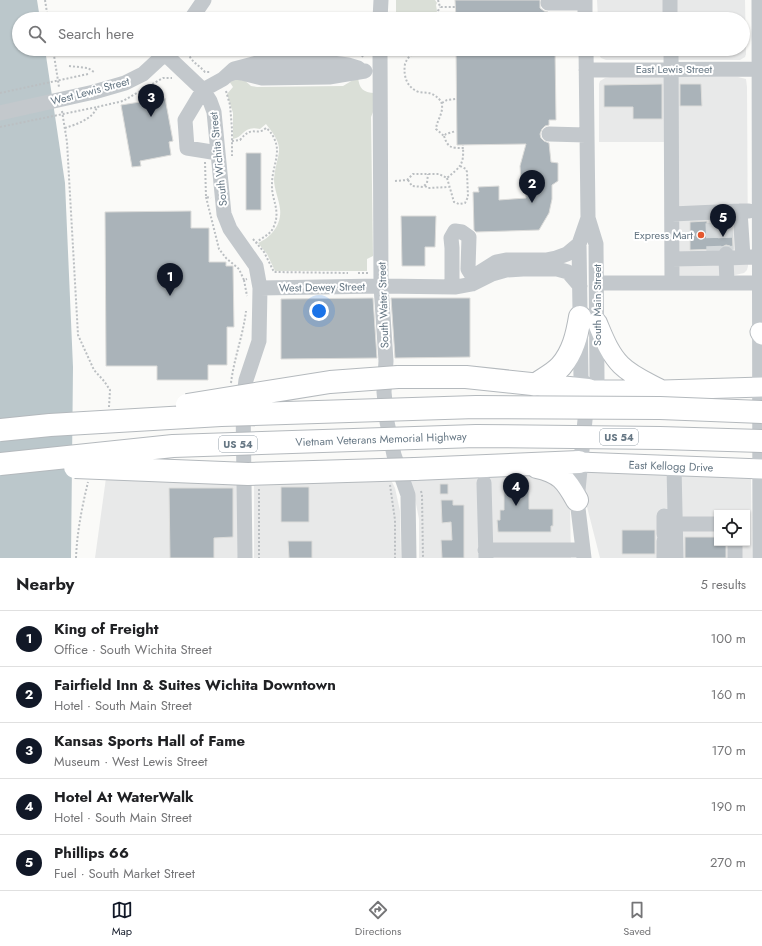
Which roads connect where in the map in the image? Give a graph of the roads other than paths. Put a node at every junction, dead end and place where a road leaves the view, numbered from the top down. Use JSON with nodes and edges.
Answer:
{"nodes":[{"id":1,"x":204,"y":0,"type":"edge"},
{"id":2,"x":380,"y":0,"type":"edge"},
{"id":3,"x":670,"y":0,"type":"edge"},
{"id":4,"x":759,"y":0,"type":"edge"},
{"id":5,"x":585,"y":1,"type":"edge"},
{"id":6,"x":548,"y":3,"type":"dead end"},
{"id":7,"x":196,"y":12,"type":"edge"},
{"id":8,"x":380,"y":12,"type":"edge"},
{"id":9,"x":585,"y":12,"type":"edge"},
{"id":10,"x":670,"y":12,"type":"edge"},
{"id":11,"x":162,"y":56,"type":"edge"},
{"id":12,"x":171,"y":56,"type":"edge"},
{"id":13,"x":380,"y":56,"type":"edge"},
{"id":14,"x":586,"y":56,"type":"edge"},
{"id":15,"x":670,"y":56,"type":"edge"},
{"id":16,"x":671,"y":69,"type":"junction"},
{"id":17,"x":761,"y":69,"type":"edge"},
{"id":18,"x":586,"y":70,"type":"junction"},
{"id":19,"x":380,"y":71,"type":"junction"},
{"id":20,"x":203,"y":90,"type":"junction"},
{"id":21,"x":0,"y":113,"type":"edge"},
{"id":22,"x":549,"y":134,"type":"dead end"},
{"id":23,"x":586,"y":135,"type":"junction"},
{"id":24,"x":218,"y":153,"type":"junction"},
{"id":25,"x":760,"y":210,"type":"junction"},
{"id":26,"x":672,"y":214,"type":"junction"},
{"id":27,"x":723,"y":216,"type":"junction"},
{"id":28,"x":588,"y":218,"type":"junction"},
{"id":29,"x":579,"y":244,"type":"junction"},
{"id":30,"x":720,"y":256,"type":"junction"},
{"id":31,"x":760,"y":256,"type":"junction"},
{"id":32,"x":743,"y":257,"type":"junction"},
{"id":33,"x":672,"y":259,"type":"junction"},
{"id":34,"x":473,"y":277,"type":"junction"},
{"id":35,"x":381,"y":279,"type":"junction"},
{"id":36,"x":597,"y":283,"type":"junction"},
{"id":37,"x":672,"y":283,"type":"junction"},
{"id":38,"x":727,"y":283,"type":"junction"},
{"id":39,"x":761,"y":283,"type":"edge"},
{"id":40,"x":580,"y":286,"type":"junction"},
{"id":41,"x":454,"y":287,"type":"junction"},
{"id":42,"x":260,"y":288,"type":"junction"},
{"id":43,"x":589,"y":319,"type":"junction"},
{"id":44,"x":761,"y":334,"type":"edge"},
{"id":45,"x":535,"y":385,"type":"junction"},
{"id":46,"x":761,"y":387,"type":"edge"},
{"id":47,"x":588,"y":390,"type":"junction"},
{"id":48,"x":663,"y":390,"type":"junction"},
{"id":49,"x":762,"y":412,"type":"edge"},
{"id":50,"x":50,"y":425,"type":"junction"},
{"id":51,"x":0,"y":430,"type":"edge"},
{"id":52,"x":762,"y":441,"type":"edge"},
{"id":53,"x":579,"y":462,"type":"junction"},
{"id":54,"x":0,"y":464,"type":"edge"},
{"id":55,"x":526,"y":464,"type":"junction"},
{"id":56,"x":674,"y":466,"type":"junction"},
{"id":57,"x":761,"y":469,"type":"edge"},
{"id":58,"x":484,"y":483,"type":"dead end"},
{"id":59,"x":577,"y":500,"type":"junction"},
{"id":60,"x":714,"y":524,"type":"edge"},
{"id":61,"x":757,"y":529,"type":"edge"},
{"id":62,"x":667,"y":532,"type":"edge"},
{"id":63,"x":735,"y":546,"type":"edge"},
{"id":64,"x":486,"y":554,"type":"edge"},
{"id":65,"x":584,"y":554,"type":"edge"},
{"id":66,"x":245,"y":558,"type":"edge"},
{"id":67,"x":409,"y":558,"type":"edge"},
{"id":68,"x":735,"y":558,"type":"edge"},
{"id":69,"x":760,"y":558,"type":"edge"}],
"edges":[{"from":1,"to":7,"type":"street"},
{"from":2,"to":8,"type":"street"},
{"from":3,"to":10,"type":"street"},
{"from":4,"to":17,"type":"street"},
{"from":5,"to":6,"type":"street"},
{"from":5,"to":9,"type":"street"},
{"from":11,"to":21,"type":"street","name":"West Lewis Street","bridge":true},
{"from":12,"to":20,"type":"street","name":"South Wichita Street"},
{"from":13,"to":19,"type":"street","name":"South Water Street"},
{"from":14,"to":18,"type":"street","name":"South Main Street"},
{"from":15,"to":16,"type":"street"},
{"from":16,"to":17,"type":"street","name":"East Lewis Street"},
{"from":16,"to":18,"type":"street","name":"East Lewis Street"},
{"from":16,"to":26,"type":"street"},
{"from":17,"to":25,"type":"street"},
{"from":18,"to":23,"type":"street","name":"South Main Street"},
{"from":19,"to":20,"type":"street"},
{"from":19,"to":35,"type":"street","name":"South Water Street"},
{"from":20,"to":24,"type":"street","name":"South Wichita Street"},
{"from":20,"to":24,"type":"street"},
{"from":22,"to":23,"type":"street"},
{"from":23,"to":28,"type":"street","name":"South Main Street"},
{"from":24,"to":42,"type":"street","name":"South Wichita Street"},
{"from":25,"to":27,"type":"street"},
{"from":25,"to":31,"type":"street"},
{"from":26,"to":27,"type":"street"},
{"from":26,"to":33,"type":"street"},
{"from":27,"to":32,"type":"street"},
{"from":28,"to":29,"type":"street","name":"South Main Street"},
{"from":28,"to":36,"type":"street","name":"South Main Street"},
{"from":29,"to":34,"type":"street"},
{"from":29,"to":40,"type":"street","name":"South Main Street"},
{"from":30,"to":32,"type":"street"},
{"from":30,"to":33,"type":"street"},
{"from":30,"to":38,"type":"street"},
{"from":31,"to":32,"type":"street"},
{"from":31,"to":39,"type":"street"},
{"from":33,"to":37,"type":"street"},
{"from":34,"to":41,"type":"street"},
{"from":34,"to":41,"type":"street"},
{"from":35,"to":41,"type":"street","name":"West Dewey Street"},
{"from":35,"to":42,"type":"street","name":"West Dewey Street"},
{"from":35,"to":67,"type":"street","name":"South Water Street"},
{"from":36,"to":37,"type":"street"},
{"from":36,"to":43,"type":"street","name":"South Main Street"},
{"from":37,"to":38,"type":"street"},
{"from":38,"to":39,"type":"street"},
{"from":39,"to":44,"type":"street"},
{"from":40,"to":41,"type":"street","name":"West Dewey Street"},
{"from":40,"to":43,"type":"street","name":"South Main Street"},
{"from":42,"to":66,"type":"street","name":"South Wichita Street"},
{"from":43,"to":45,"type":"highway"},
{"from":43,"to":47,"type":"street","name":"South Main Street"},
{"from":43,"to":48,"type":"main road"},
{"from":44,"to":46,"type":"street"},
{"from":45,"to":47,"type":"highway"},
{"from":45,"to":50,"type":"highway","bridge":true},
{"from":46,"to":48,"type":"main road"},
{"from":46,"to":57,"type":"street"},
{"from":47,"to":48,"type":"main road"},
{"from":47,"to":53,"type":"street","name":"South Main Street"},
{"from":49,"to":50,"type":"highway","bridge":true},
{"from":50,"to":51,"type":"highway","bridge":true},
{"from":52,"to":54,"type":"highway","name":"Vietnam Veterans Memorial Highway","number":"US 54","bridge":true},
{"from":53,"to":55,"type":"highway"},
{"from":53,"to":56,"type":"main road","name":"East Kellogg Drive"},
{"from":53,"to":59,"type":"street","name":"South Main Street"},
{"from":54,"to":55,"type":"highway","bridge":true},
{"from":55,"to":59,"type":"highway"},
{"from":56,"to":57,"type":"main road","name":"East Kellogg Drive"},
{"from":56,"to":62,"type":"street"},
{"from":57,"to":61,"type":"street"},
{"from":58,"to":64,"type":"street"},
{"from":59,"to":65,"type":"street","name":"South Main Street"},
{"from":60,"to":62,"type":"street"},
{"from":61,"to":69,"type":"street"},
{"from":63,"to":68,"type":"street"},
{"from":64,"to":65,"type":"street"}]}
